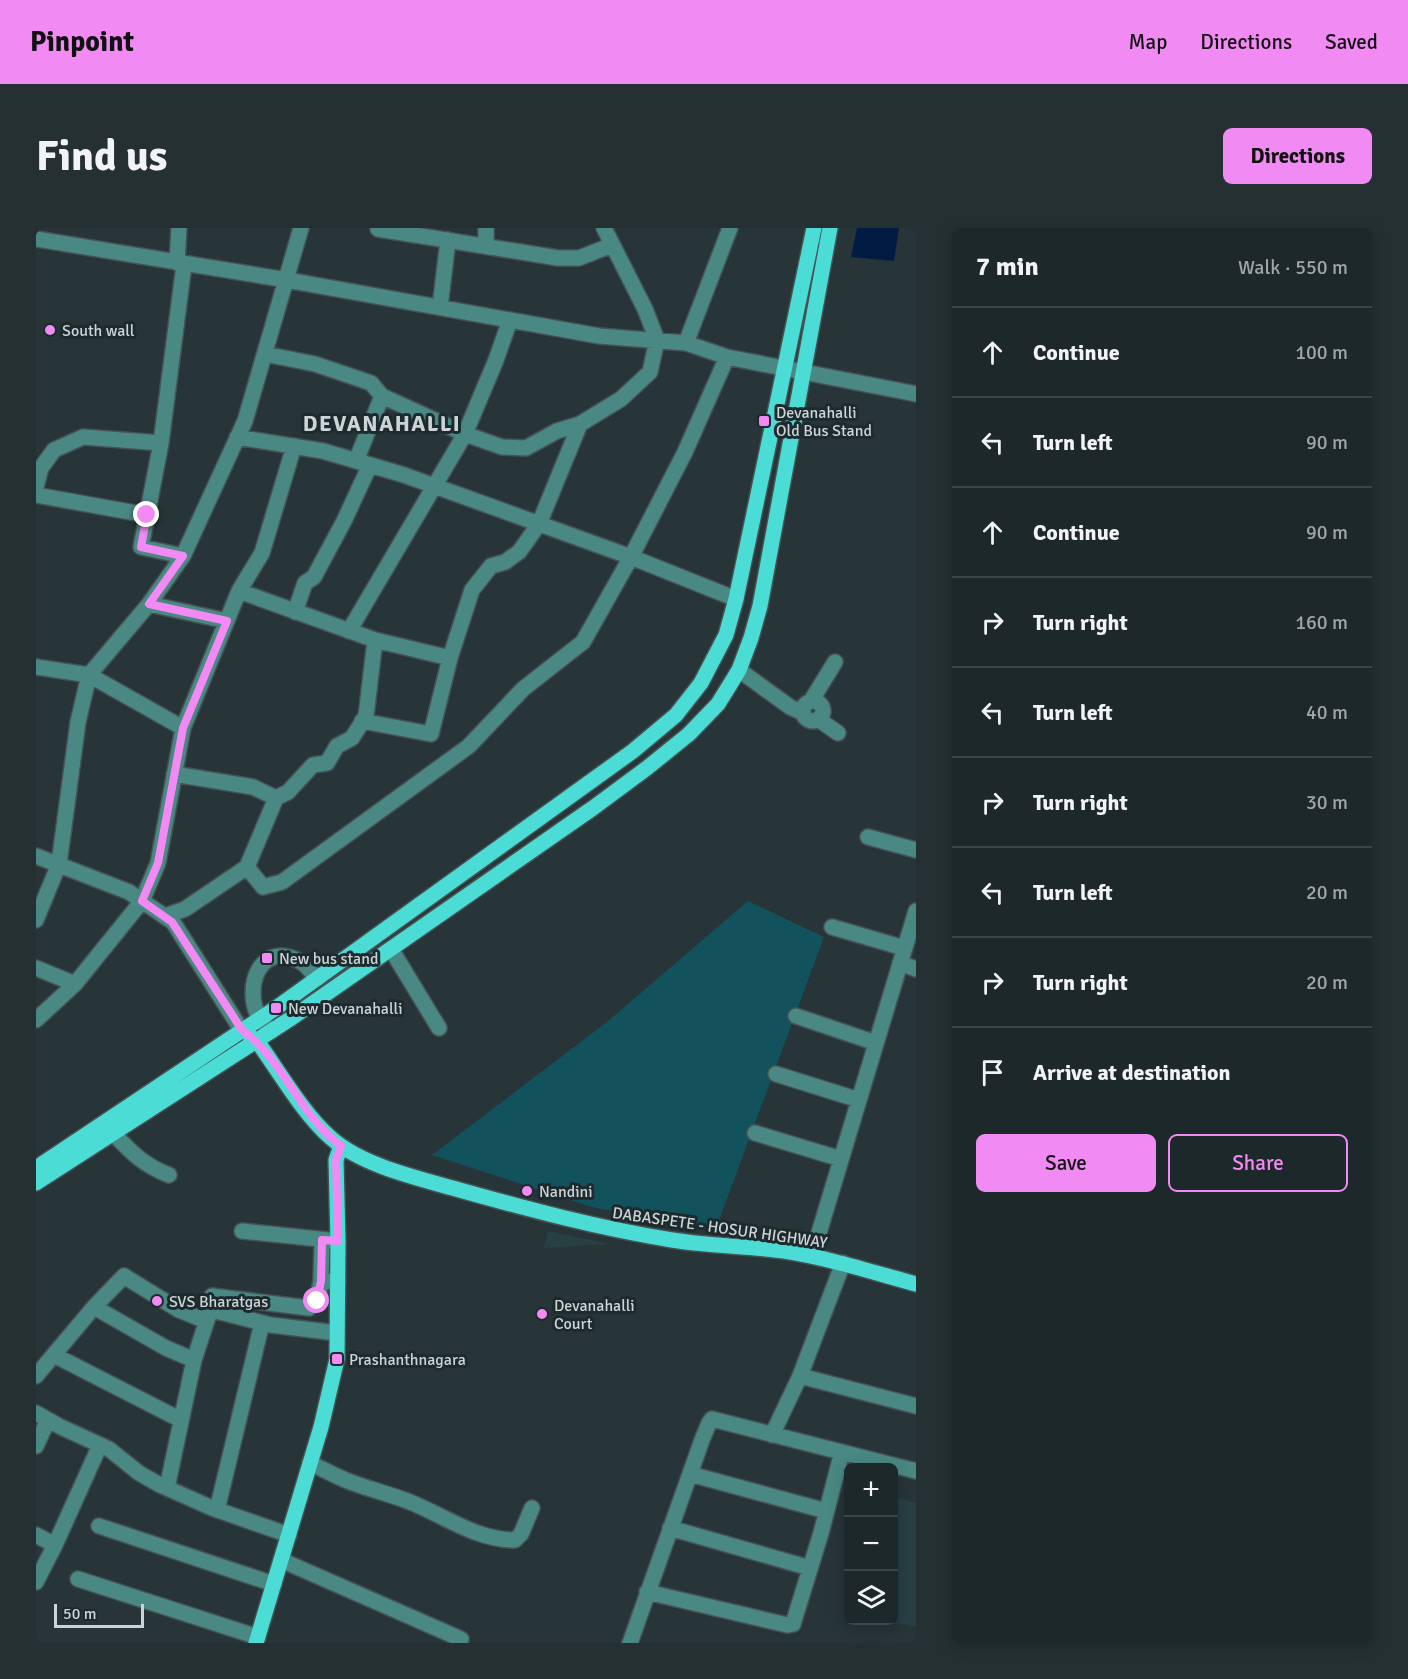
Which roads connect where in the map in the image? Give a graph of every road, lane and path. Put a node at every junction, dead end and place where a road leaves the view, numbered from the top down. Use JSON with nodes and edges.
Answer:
{"nodes":[{"id":1,"x":179,"y":228,"type":"edge"},
{"id":2,"x":301,"y":228,"type":"edge"},
{"id":3,"x":378,"y":228,"type":"edge"},
{"id":4,"x":486,"y":228,"type":"edge"},
{"id":5,"x":604,"y":228,"type":"edge"},
{"id":6,"x":730,"y":228,"type":"edge"},
{"id":7,"x":814,"y":228,"type":"edge"},
{"id":8,"x":830,"y":228,"type":"edge"},
{"id":9,"x":36,"y":239,"type":"edge"},
{"id":10,"x":448,"y":240,"type":"junction"},
{"id":11,"x":612,"y":245,"type":"junction"},
{"id":12,"x":486,"y":246,"type":"junction"},
{"id":13,"x":181,"y":264,"type":"junction"},
{"id":14,"x":287,"y":280,"type":"junction"},
{"id":15,"x":440,"y":307,"type":"junction"},
{"id":16,"x":510,"y":320,"type":"junction"},
{"id":17,"x":657,"y":340,"type":"junction"},
{"id":18,"x":686,"y":343,"type":"junction"},
{"id":19,"x":265,"y":354,"type":"junction"},
{"id":20,"x":727,"y":357,"type":"junction"},
{"id":21,"x":785,"y":368,"type":"junction"},
{"id":22,"x":804,"y":373,"type":"junction"},
{"id":23,"x":916,"y":394,"type":"edge"},
{"id":24,"x":382,"y":396,"type":"junction"},
{"id":25,"x":580,"y":424,"type":"junction"},
{"id":26,"x":465,"y":434,"type":"junction"},
{"id":27,"x":237,"y":437,"type":"junction"},
{"id":28,"x":161,"y":443,"type":"junction"},
{"id":29,"x":294,"y":446,"type":"junction"},
{"id":30,"x":363,"y":463,"type":"junction"},
{"id":31,"x":36,"y":487,"type":"edge"},
{"id":32,"x":435,"y":487,"type":"junction"},
{"id":33,"x":36,"y":495,"type":"edge"},
{"id":34,"x":147,"y":515,"type":"junction"},
{"id":35,"x":539,"y":524,"type":"junction"},
{"id":36,"x":183,"y":556,"type":"junction"},
{"id":37,"x":631,"y":557,"type":"junction"},
{"id":38,"x":239,"y":591,"type":"junction"},
{"id":39,"x":736,"y":599,"type":"junction"},
{"id":40,"x":149,"y":604,"type":"junction"},
{"id":41,"x":295,"y":612,"type":"junction"},
{"id":42,"x":227,"y":621,"type":"junction"},
{"id":43,"x":349,"y":631,"type":"junction"},
{"id":44,"x":375,"y":640,"type":"junction"},
{"id":45,"x":450,"y":658,"type":"junction"},
{"id":46,"x":835,"y":662,"type":"dead end"},
{"id":47,"x":36,"y":668,"type":"edge"},
{"id":48,"x":739,"y":670,"type":"junction"},
{"id":49,"x":89,"y":675,"type":"junction"},
{"id":50,"x":807,"y":707,"type":"junction"},
{"id":51,"x":362,"y":721,"type":"junction"},
{"id":52,"x":183,"y":728,"type":"junction"},
{"id":53,"x":838,"y":733,"type":"dead end"},
{"id":54,"x":174,"y":774,"type":"junction"},
{"id":55,"x":276,"y":798,"type":"junction"},
{"id":56,"x":868,"y":837,"type":"dead end"},
{"id":57,"x":916,"y":850,"type":"edge"},
{"id":58,"x":36,"y":856,"type":"edge"},
{"id":59,"x":58,"y":864,"type":"junction"},
{"id":60,"x":247,"y":867,"type":"junction"},
{"id":61,"x":142,"y":901,"type":"junction"},
{"id":62,"x":916,"y":911,"type":"edge"},
{"id":63,"x":165,"y":916,"type":"junction"},
{"id":64,"x":36,"y":920,"type":"edge"},
{"id":65,"x":832,"y":927,"type":"dead end"},
{"id":66,"x":904,"y":948,"type":"junction"},
{"id":67,"x":391,"y":949,"type":"junction"},
{"id":68,"x":900,"y":963,"type":"junction"},
{"id":69,"x":36,"y":968,"type":"edge"},
{"id":70,"x":916,"y":969,"type":"edge"},
{"id":71,"x":317,"y":978,"type":"junction"},
{"id":72,"x":75,"y":984,"type":"junction"},
{"id":73,"x":796,"y":1016,"type":"dead end"},
{"id":74,"x":259,"y":1019,"type":"junction"},
{"id":75,"x":36,"y":1020,"type":"edge"},
{"id":76,"x":439,"y":1028,"type":"dead end"},
{"id":77,"x":242,"y":1030,"type":"junction"},
{"id":78,"x":272,"y":1031,"type":"junction"},
{"id":79,"x":257,"y":1041,"type":"junction"},
{"id":80,"x":876,"y":1043,"type":"junction"},
{"id":81,"x":776,"y":1074,"type":"dead end"},
{"id":82,"x":859,"y":1100,"type":"junction"},
{"id":83,"x":112,"y":1132,"type":"junction"},
{"id":84,"x":755,"y":1133,"type":"dead end"},
{"id":85,"x":341,"y":1146,"type":"junction"},
{"id":86,"x":841,"y":1159,"type":"junction"},
{"id":87,"x":36,"y":1168,"type":"edge"},
{"id":88,"x":169,"y":1175,"type":"dead end"},
{"id":89,"x":36,"y":1183,"type":"edge"},
{"id":90,"x":242,"y":1231,"type":"dead end"},
{"id":91,"x":322,"y":1240,"type":"junction"},
{"id":92,"x":338,"y":1241,"type":"junction"},
{"id":93,"x":812,"y":1256,"type":"junction"},
{"id":94,"x":843,"y":1263,"type":"junction"},
{"id":95,"x":321,"y":1281,"type":"junction"},
{"id":96,"x":338,"y":1282,"type":"junction"},
{"id":97,"x":916,"y":1284,"type":"edge"},
{"id":98,"x":212,"y":1296,"type":"dead end"},
{"id":99,"x":94,"y":1308,"type":"junction"},
{"id":100,"x":206,"y":1321,"type":"junction"},
{"id":101,"x":262,"y":1323,"type":"junction"},
{"id":102,"x":337,"y":1333,"type":"junction"},
{"id":103,"x":54,"y":1355,"type":"junction"},
{"id":104,"x":194,"y":1360,"type":"junction"},
{"id":105,"x":36,"y":1376,"type":"edge"},
{"id":106,"x":800,"y":1376,"type":"junction"},
{"id":107,"x":916,"y":1406,"type":"edge"},
{"id":108,"x":42,"y":1416,"type":"edge"},
{"id":109,"x":181,"y":1420,"type":"junction"},
{"id":110,"x":772,"y":1435,"type":"junction"},
{"id":111,"x":100,"y":1445,"type":"junction"},
{"id":112,"x":36,"y":1446,"type":"edge"},
{"id":113,"x":842,"y":1452,"type":"junction"},
{"id":114,"x":310,"y":1463,"type":"junction"},
{"id":115,"x":916,"y":1471,"type":"edge"},
{"id":116,"x":690,"y":1474,"type":"junction"},
{"id":117,"x":166,"y":1488,"type":"junction"},
{"id":118,"x":532,"y":1508,"type":"dead end"},
{"id":119,"x":217,"y":1510,"type":"junction"},
{"id":120,"x":826,"y":1511,"type":"junction"},
{"id":121,"x":99,"y":1526,"type":"dead end"},
{"id":122,"x":670,"y":1528,"type":"junction"},
{"id":123,"x":36,"y":1535,"type":"edge"},
{"id":124,"x":288,"y":1535,"type":"junction"},
{"id":125,"x":56,"y":1545,"type":"junction"},
{"id":126,"x":281,"y":1560,"type":"junction"},
{"id":127,"x":810,"y":1568,"type":"junction"},
{"id":128,"x":78,"y":1579,"type":"dead end"},
{"id":129,"x":36,"y":1582,"type":"edge"},
{"id":130,"x":274,"y":1584,"type":"junction"},
{"id":131,"x":647,"y":1592,"type":"junction"},
{"id":132,"x":461,"y":1639,"type":"dead end"},
{"id":133,"x":257,"y":1640,"type":"edge"},
{"id":134,"x":630,"y":1643,"type":"edge"}],
"edges":[{"from":1,"to":13,"type":"street"},
{"from":2,"to":14,"type":"street"},
{"from":3,"to":10,"type":"street"},
{"from":4,"to":12,"type":"street"},
{"from":5,"to":11,"type":"street"},
{"from":6,"to":18,"type":"street"},
{"from":7,"to":21,"type":"main road"},
{"from":8,"to":22,"type":"main road"},
{"from":9,"to":13,"type":"street"},
{"from":10,"to":12,"type":"street"},
{"from":10,"to":15,"type":"street"},
{"from":11,"to":12,"type":"street"},
{"from":11,"to":17,"type":"street"},
{"from":13,"to":14,"type":"street"},
{"from":13,"to":28,"type":"street"},
{"from":14,"to":15,"type":"street"},
{"from":14,"to":19,"type":"street"},
{"from":15,"to":16,"type":"street"},
{"from":16,"to":17,"type":"street"},
{"from":16,"to":26,"type":"street"},
{"from":17,"to":18,"type":"street"},
{"from":17,"to":25,"type":"street"},
{"from":18,"to":20,"type":"street"},
{"from":19,"to":24,"type":"street"},
{"from":19,"to":27,"type":"street"},
{"from":20,"to":21,"type":"street"},
{"from":20,"to":37,"type":"street"},
{"from":21,"to":22,"type":"street"},
{"from":21,"to":39,"type":"main road"},
{"from":22,"to":23,"type":"street"},
{"from":22,"to":48,"type":"main road"},
{"from":24,"to":26,"type":"street"},
{"from":24,"to":30,"type":"street"},
{"from":25,"to":26,"type":"street"},
{"from":25,"to":35,"type":"street"},
{"from":26,"to":32,"type":"street"},
{"from":27,"to":29,"type":"street"},
{"from":27,"to":36,"type":"street"},
{"from":28,"to":31,"type":"street"},
{"from":28,"to":34,"type":"street"},
{"from":29,"to":30,"type":"street"},
{"from":29,"to":38,"type":"street"},
{"from":30,"to":32,"type":"street"},
{"from":30,"to":41,"type":"street"},
{"from":32,"to":35,"type":"street"},
{"from":32,"to":43,"type":"street"},
{"from":33,"to":34,"type":"street"},
{"from":34,"to":36,"type":"street"},
{"from":35,"to":37,"type":"street"},
{"from":35,"to":45,"type":"street"},
{"from":36,"to":40,"type":"street"},
{"from":37,"to":39,"type":"street"},
{"from":37,"to":60,"type":"street"},
{"from":38,"to":41,"type":"street"},
{"from":38,"to":42,"type":"street"},
{"from":39,"to":71,"type":"main road"},
{"from":40,"to":42,"type":"street"},
{"from":40,"to":49,"type":"street"},
{"from":41,"to":43,"type":"street"},
{"from":42,"to":52,"type":"street"},
{"from":43,"to":44,"type":"street"},
{"from":44,"to":45,"type":"street"},
{"from":44,"to":51,"type":"street"},
{"from":45,"to":51,"type":"street"},
{"from":46,"to":50,"type":"street"},
{"from":47,"to":49,"type":"street"},
{"from":48,"to":50,"type":"street"},
{"from":48,"to":67,"type":"main road"},
{"from":49,"to":52,"type":"street"},
{"from":49,"to":59,"type":"street"},
{"from":50,"to":53,"type":"street"},
{"from":51,"to":55,"type":"street"},
{"from":52,"to":54,"type":"street"},
{"from":54,"to":55,"type":"street"},
{"from":54,"to":61,"type":"street"},
{"from":55,"to":60,"type":"street"},
{"from":56,"to":57,"type":"street"},
{"from":58,"to":59,"type":"street"},
{"from":59,"to":61,"type":"street"},
{"from":59,"to":64,"type":"street"},
{"from":60,"to":63,"type":"street"},
{"from":61,"to":63,"type":"street"},
{"from":61,"to":72,"type":"street"},
{"from":62,"to":66,"type":"street"},
{"from":63,"to":77,"type":"street"},
{"from":65,"to":66,"type":"street"},
{"from":66,"to":68,"type":"street"},
{"from":67,"to":76,"type":"street"},
{"from":67,"to":78,"type":"main road"},
{"from":68,"to":70,"type":"street"},
{"from":68,"to":80,"type":"street"},
{"from":69,"to":72,"type":"street"},
{"from":71,"to":74,"type":"main road"},
{"from":71,"to":74,"type":"street"},
{"from":72,"to":75,"type":"street"},
{"from":73,"to":80,"type":"street"},
{"from":74,"to":77,"type":"main road"},
{"from":74,"to":78,"type":"street"},
{"from":77,"to":79,"type":"main road","name":"DABASPETE - HOSUR HIGHWAY"},
{"from":77,"to":87,"type":"main road"},
{"from":78,"to":79,"type":"main road"},
{"from":79,"to":83,"type":"main road"},
{"from":79,"to":85,"type":"main road","name":"DABASPETE - HOSUR HIGHWAY"},
{"from":80,"to":82,"type":"street"},
{"from":81,"to":82,"type":"street"},
{"from":82,"to":86,"type":"street"},
{"from":83,"to":88,"type":"street"},
{"from":83,"to":89,"type":"main road"},
{"from":84,"to":86,"type":"street"},
{"from":85,"to":92,"type":"main road"},
{"from":85,"to":93,"type":"main road","name":"DABASPETE - HOSUR HIGHWAY"},
{"from":86,"to":93,"type":"street"},
{"from":90,"to":91,"type":"street"},
{"from":91,"to":92,"type":"street"},
{"from":91,"to":95,"type":"street"},
{"from":92,"to":96,"type":"main road"},
{"from":93,"to":94,"type":"main road","name":"DABASPETE - HOSUR HIGHWAY"},
{"from":94,"to":97,"type":"main road","name":"DABASPETE - HOSUR HIGHWAY"},
{"from":94,"to":106,"type":"street"},
{"from":95,"to":96,"type":"street"},
{"from":95,"to":98,"type":"street"},
{"from":96,"to":102,"type":"main road"},
{"from":99,"to":100,"type":"street"},
{"from":99,"to":103,"type":"street"},
{"from":99,"to":104,"type":"street"},
{"from":100,"to":101,"type":"street"},
{"from":100,"to":104,"type":"street"},
{"from":101,"to":102,"type":"street"},
{"from":101,"to":119,"type":"street"},
{"from":102,"to":114,"type":"main road"},
{"from":103,"to":105,"type":"street"},
{"from":103,"to":109,"type":"street"},
{"from":104,"to":109,"type":"street"},
{"from":106,"to":107,"type":"street"},
{"from":106,"to":110,"type":"street"},
{"from":108,"to":111,"type":"street"},
{"from":108,"to":112,"type":"street"},
{"from":109,"to":117,"type":"street"},
{"from":110,"to":113,"type":"street"},
{"from":110,"to":116,"type":"street"},
{"from":111,"to":117,"type":"street"},
{"from":111,"to":125,"type":"street"},
{"from":113,"to":115,"type":"street"},
{"from":113,"to":120,"type":"street"},
{"from":114,"to":118,"type":"street"},
{"from":114,"to":124,"type":"main road"},
{"from":116,"to":120,"type":"street"},
{"from":116,"to":122,"type":"street"},
{"from":117,"to":119,"type":"street"},
{"from":119,"to":124,"type":"street"},
{"from":120,"to":127,"type":"street"},
{"from":121,"to":130,"type":"street"},
{"from":122,"to":127,"type":"street"},
{"from":122,"to":131,"type":"street"},
{"from":123,"to":125,"type":"street"},
{"from":124,"to":126,"type":"main road"},
{"from":125,"to":129,"type":"street"},
{"from":126,"to":130,"type":"main road"},
{"from":126,"to":132,"type":"street"},
{"from":127,"to":131,"type":"street"},
{"from":128,"to":133,"type":"street"},
{"from":130,"to":133,"type":"main road"},
{"from":131,"to":134,"type":"street"}]}
